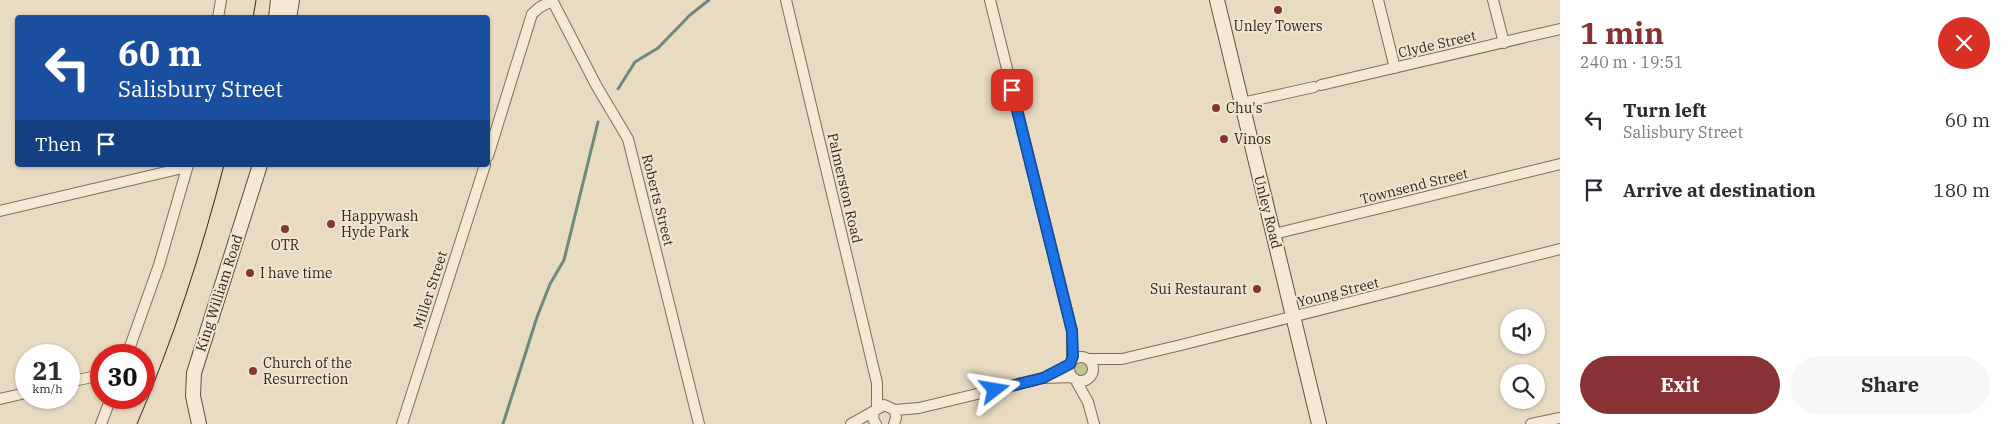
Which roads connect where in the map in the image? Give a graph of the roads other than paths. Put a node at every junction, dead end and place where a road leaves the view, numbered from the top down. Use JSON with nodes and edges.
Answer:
{"nodes":[{"id":1,"x":221,"y":0,"type":"edge"},
{"id":2,"x":278,"y":0,"type":"edge"},
{"id":3,"x":292,"y":0,"type":"edge"},
{"id":4,"x":552,"y":0,"type":"edge"},
{"id":5,"x":786,"y":0,"type":"edge"},
{"id":6,"x":990,"y":0,"type":"edge"},
{"id":7,"x":1217,"y":0,"type":"edge"},
{"id":8,"x":1378,"y":0,"type":"edge"},
{"id":9,"x":1493,"y":0,"type":"edge"},
{"id":10,"x":218,"y":15,"type":"edge"},
{"id":11,"x":276,"y":15,"type":"edge"},
{"id":12,"x":290,"y":15,"type":"edge"},
{"id":13,"x":1560,"y":29,"type":"edge"},
{"id":14,"x":1504,"y":43,"type":"junction"},
{"id":15,"x":1396,"y":68,"type":"junction"},
{"id":16,"x":1242,"y":103,"type":"junction"},
{"id":17,"x":490,"y":150,"type":"edge"},
{"id":18,"x":1560,"y":164,"type":"edge"},
{"id":19,"x":184,"y":167,"type":"edge"},
{"id":20,"x":188,"y":167,"type":"edge"},
{"id":21,"x":259,"y":167,"type":"edge"},
{"id":22,"x":484,"y":167,"type":"edge"},
{"id":23,"x":0,"y":211,"type":"edge"},
{"id":24,"x":1274,"y":234,"type":"junction"},
{"id":25,"x":1560,"y":249,"type":"edge"},
{"id":26,"x":1294,"y":317,"type":"junction"},
{"id":27,"x":1072,"y":331,"type":"junction"},
{"id":28,"x":131,"y":344,"type":"edge"},
{"id":29,"x":1087,"y":358,"type":"junction"},
{"id":30,"x":1122,"y":359,"type":"junction"},
{"id":31,"x":1071,"y":363,"type":"junction"},
{"id":32,"x":1091,"y":377,"type":"junction"},
{"id":33,"x":1043,"y":378,"type":"junction"},
{"id":34,"x":1073,"y":378,"type":"junction"},
{"id":35,"x":877,"y":383,"type":"junction"},
{"id":36,"x":15,"y":395,"type":"edge"},
{"id":37,"x":0,"y":399,"type":"edge"},
{"id":38,"x":1090,"y":406,"type":"junction"},
{"id":39,"x":106,"y":409,"type":"edge"},
{"id":40,"x":876,"y":410,"type":"junction"},
{"id":41,"x":893,"y":414,"type":"edge"},
{"id":42,"x":1560,"y":418,"type":"edge"},
{"id":43,"x":699,"y":423,"type":"edge"},
{"id":44,"x":100,"y":424,"type":"edge"},
{"id":45,"x":199,"y":424,"type":"edge"},
{"id":46,"x":402,"y":424,"type":"edge"},
{"id":47,"x":851,"y":424,"type":"edge"},
{"id":48,"x":861,"y":424,"type":"edge"},
{"id":49,"x":876,"y":424,"type":"edge"},
{"id":50,"x":1094,"y":424,"type":"edge"},
{"id":51,"x":1319,"y":424,"type":"edge"},
{"id":52,"x":1531,"y":424,"type":"edge"}],
"edges":[{"from":1,"to":10,"type":"street"},
{"from":2,"to":11,"type":"main road"},
{"from":3,"to":12,"type":"main road"},
{"from":4,"to":17,"type":"street"},
{"from":4,"to":43,"type":"street","name":"Roberts Street"},
{"from":5,"to":35,"type":"street","name":"Palmerston Road"},
{"from":6,"to":27,"type":"street"},
{"from":7,"to":16,"type":"main road","name":"Unley Road"},
{"from":8,"to":15,"type":"street"},
{"from":9,"to":14,"type":"street"},
{"from":13,"to":14,"type":"street","name":"Clyde Street"},
{"from":14,"to":15,"type":"street","name":"Clyde Street"},
{"from":15,"to":16,"type":"street","name":"Clyde Street"},
{"from":16,"to":24,"type":"main road","name":"Unley Road"},
{"from":18,"to":24,"type":"street","name":"Townsend Street"},
{"from":19,"to":23,"type":"street"},
{"from":20,"to":28,"type":"street"},
{"from":21,"to":45,"type":"main road","name":"King William Road"},
{"from":22,"to":46,"type":"street","name":"Miller Street"},
{"from":24,"to":26,"type":"main road","name":"Unley Road"},
{"from":25,"to":26,"type":"street","name":"Young Street"},
{"from":26,"to":30,"type":"street","name":"Young Street"},
{"from":26,"to":51,"type":"main road","name":"Unley Road"},
{"from":27,"to":29,"type":"street"},
{"from":27,"to":31,"type":"street"},
{"from":29,"to":30,"type":"street","name":"Young Street"},
{"from":29,"to":31,"type":"street"},
{"from":29,"to":32,"type":"street"},
{"from":30,"to":32,"type":"street","name":"Young Street"},
{"from":31,"to":33,"type":"street"},
{"from":31,"to":34,"type":"street"},
{"from":32,"to":34,"type":"street"},
{"from":32,"to":38,"type":"street"},
{"from":33,"to":34,"type":"street"},
{"from":33,"to":41,"type":"street"},
{"from":34,"to":38,"type":"street"},
{"from":35,"to":40,"type":"street","name":"Palmerston Road"},
{"from":35,"to":41,"type":"street","name":"Palmerston Road"},
{"from":36,"to":37,"type":"street"},
{"from":38,"to":50,"type":"street"},
{"from":39,"to":44,"type":"street"},
{"from":40,"to":41,"type":"street"},
{"from":40,"to":47,"type":"street"},
{"from":40,"to":49,"type":"street","name":"Palmerston Road"},
{"from":42,"to":52,"type":"street"},
{"from":48,"to":49,"type":"street"}]}
